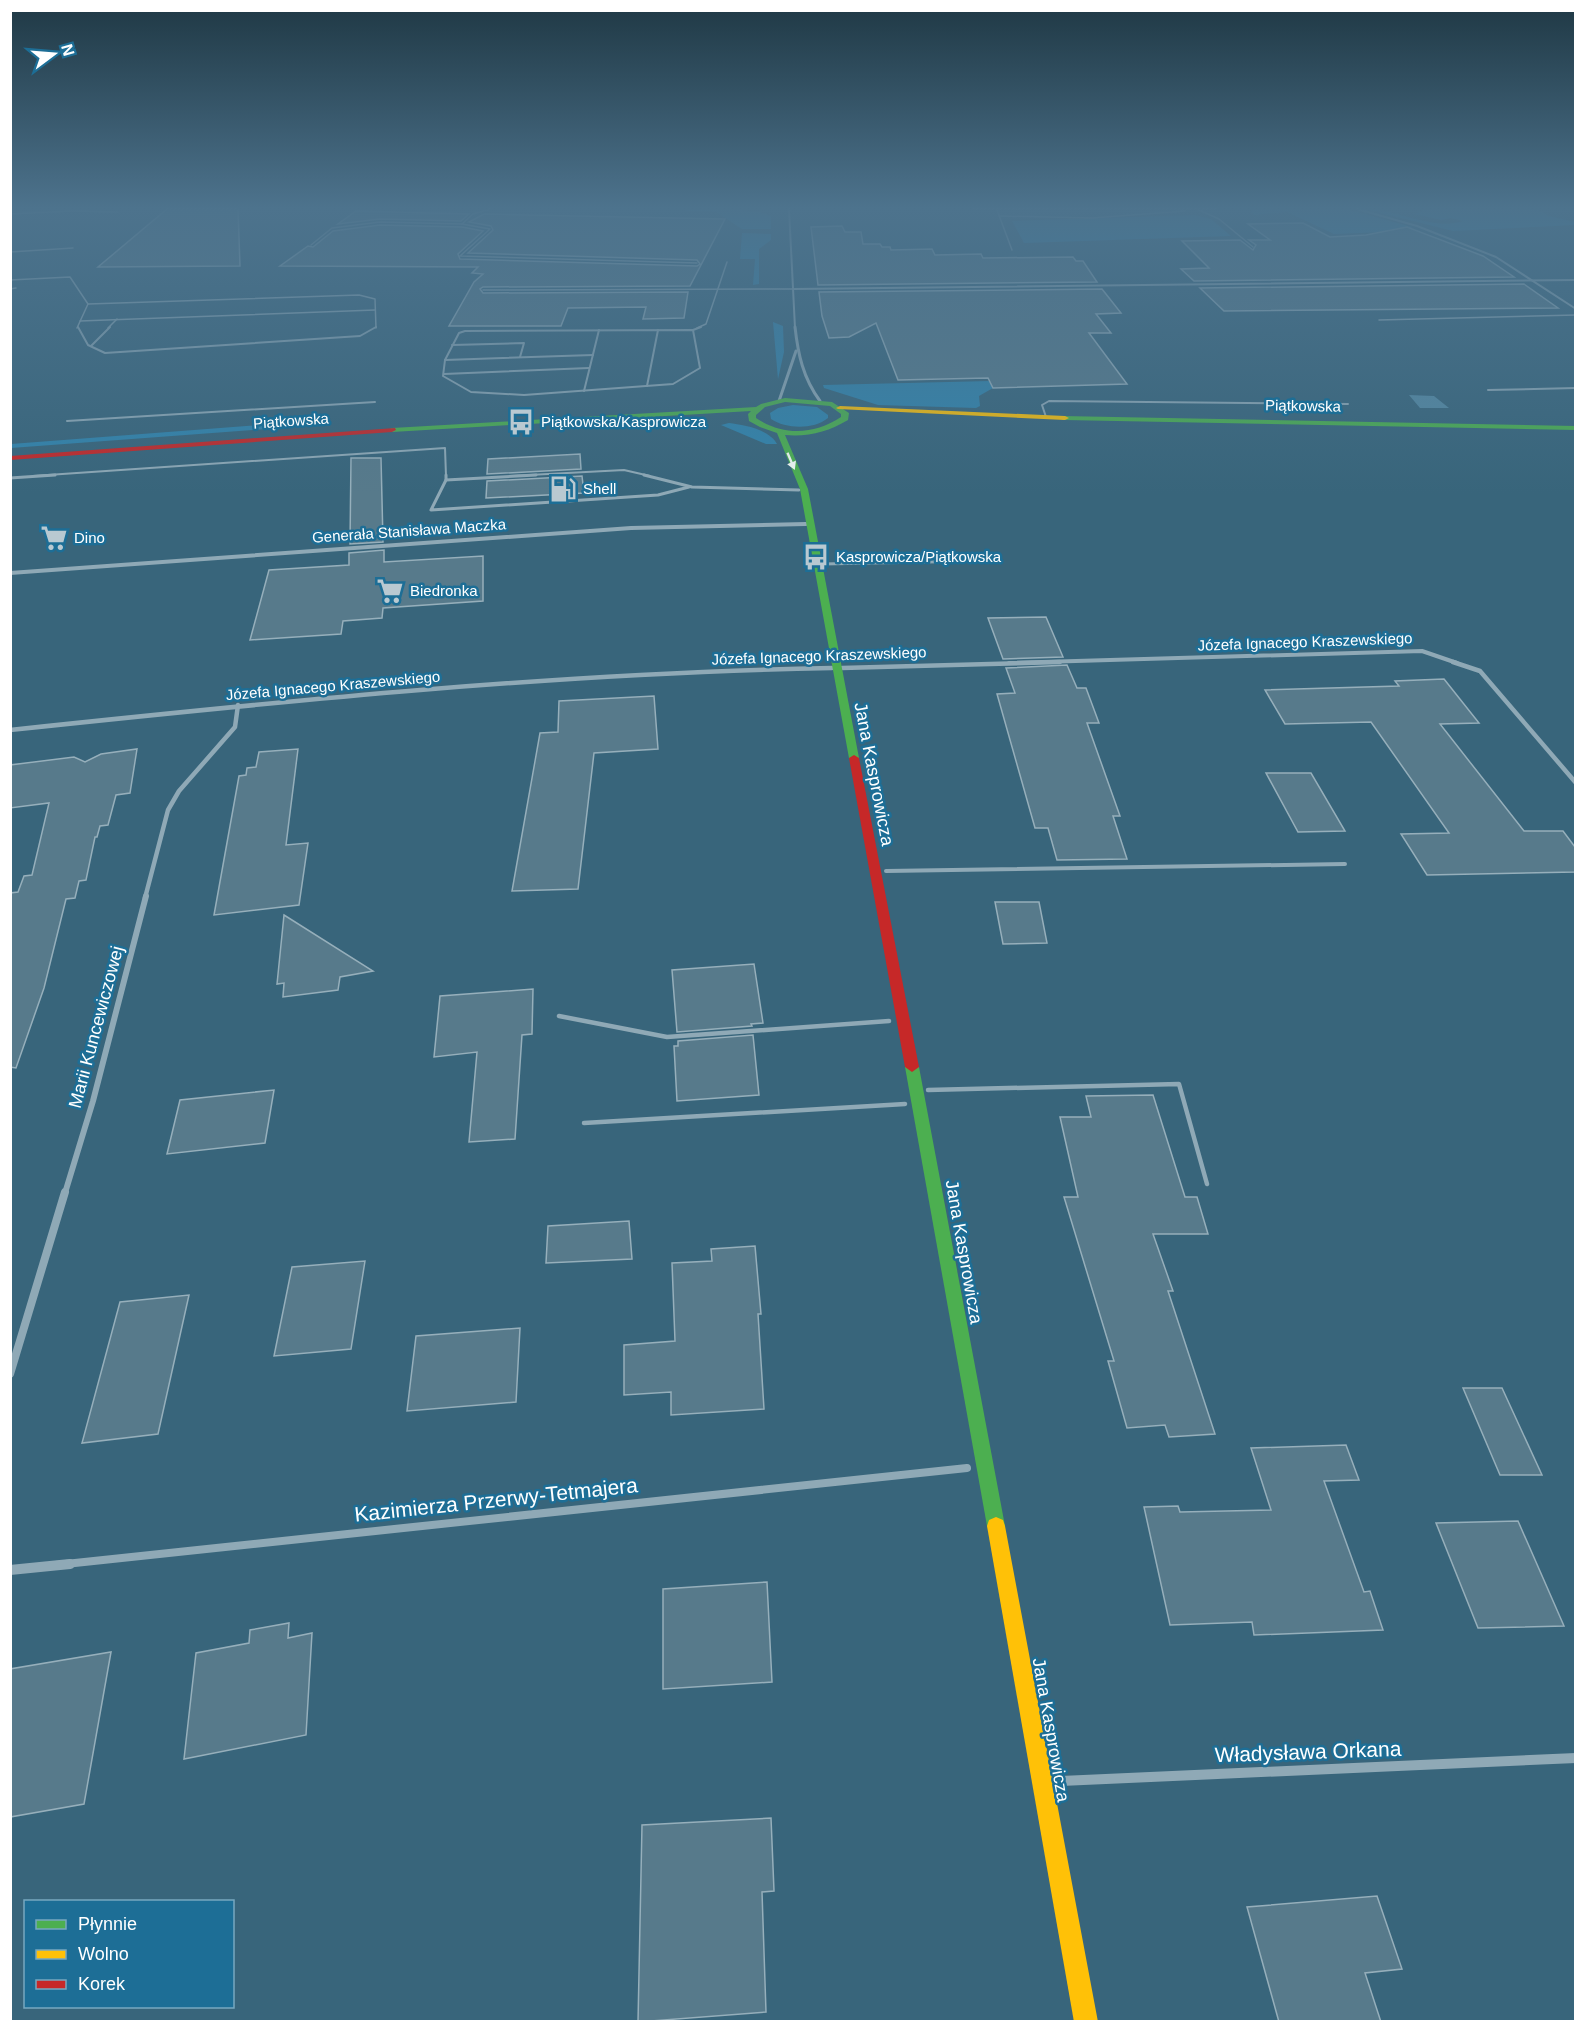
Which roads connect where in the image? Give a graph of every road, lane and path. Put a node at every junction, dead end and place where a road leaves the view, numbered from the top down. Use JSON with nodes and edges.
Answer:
{"nodes":[{"id":1,"x":87,"y":304,"type":"joint"},
{"id":2,"x":92,"y":304,"type":"edge"},
{"id":3,"x":375,"y":304,"type":"edge"},
{"id":4,"x":713,"y":304,"type":"edge"},
{"id":5,"x":794,"y":304,"type":"edge"},
{"id":6,"x":375,"y":310,"type":"junction"},
{"id":7,"x":1575,"y":315,"type":"edge"},
{"id":8,"x":117,"y":319,"type":"junction"},
{"id":9,"x":1379,"y":320,"type":"dead end"},
{"id":10,"x":80,"y":321,"type":"junction"},
{"id":11,"x":599,"y":330,"type":"junction"},
{"id":12,"x":658,"y":330,"type":"junction"},
{"id":13,"x":693,"y":330,"type":"junction"},
{"id":14,"x":452,"y":345,"type":"junction"},
{"id":15,"x":90,"y":346,"type":"junction"},
{"id":16,"x":796,"y":351,"type":"junction"},
{"id":17,"x":593,"y":355,"type":"junction"},
{"id":18,"x":520,"y":357,"type":"junction"},
{"id":19,"x":445,"y":360,"type":"junction"},
{"id":20,"x":589,"y":368,"type":"junction"},
{"id":21,"x":444,"y":375,"type":"junction"},
{"id":22,"x":647,"y":386,"type":"junction"},
{"id":23,"x":1575,"y":388,"type":"edge"},
{"id":24,"x":1488,"y":390,"type":"dead end"},
{"id":25,"x":584,"y":391,"type":"junction"},
{"id":26,"x":779,"y":401,"type":"junction"},
{"id":27,"x":820,"y":401,"type":"junction"},
{"id":28,"x":375,"y":402,"type":"dead end"},
{"id":29,"x":1348,"y":404,"type":"dead end"},
{"id":30,"x":840,"y":408,"type":"junction"},
{"id":31,"x":756,"y":416,"type":"junction"},
{"id":32,"x":1029,"y":417,"type":"junction"},
{"id":33,"x":1046,"y":417,"type":"junction"},
{"id":34,"x":67,"y":421,"type":"dead end"},
{"id":35,"x":841,"y":423,"type":"junction"},
{"id":36,"x":1575,"y":429,"type":"edge"},
{"id":37,"x":780,"y":431,"type":"junction"},
{"id":38,"x":815,"y":431,"type":"junction"},
{"id":39,"x":811,"y":446,"type":"dead end"},
{"id":40,"x":10,"y":458,"type":"edge"},
{"id":41,"x":810,"y":470,"type":"dead end"},
{"id":42,"x":10,"y":478,"type":"edge"},
{"id":43,"x":446,"y":480,"type":"junction"},
{"id":44,"x":692,"y":487,"type":"junction"},
{"id":45,"x":804,"y":489,"type":"junction"},
{"id":46,"x":810,"y":524,"type":"junction"},
{"id":47,"x":978,"y":561,"type":"dead end"},
{"id":48,"x":817,"y":564,"type":"junction"},
{"id":49,"x":10,"y":573,"type":"edge"},
{"id":50,"x":836,"y":668,"type":"junction"},
{"id":51,"x":238,"y":705,"type":"junction"},
{"id":52,"x":10,"y":730,"type":"edge"},
{"id":53,"x":1575,"y":783,"type":"edge"},
{"id":54,"x":1345,"y":864,"type":"dead end"},
{"id":55,"x":874,"y":872,"type":"junction"},
{"id":56,"x":559,"y":1016,"type":"dead end"},
{"id":57,"x":902,"y":1020,"type":"junction"},
{"id":58,"x":918,"y":1097,"type":"junction"},
{"id":59,"x":585,"y":1122,"type":"dead end"},
{"id":60,"x":1207,"y":1184,"type":"dead end"},
{"id":61,"x":10,"y":1374,"type":"edge"},
{"id":62,"x":985,"y":1466,"type":"junction"},
{"id":63,"x":10,"y":1570,"type":"edge"},
{"id":64,"x":1575,"y":1758,"type":"edge"},
{"id":65,"x":1042,"y":1783,"type":"junction"},
{"id":66,"x":1086,"y":2022,"type":"edge"}],
"edges":[{"from":1,"to":2,"type":"lane"},
{"from":1,"to":10,"type":"lane"},
{"from":3,"to":6,"type":"lane"},
{"from":4,"to":13,"type":"lane"},
{"from":5,"to":16,"type":"street"},
{"from":6,"to":8,"type":"lane"},
{"from":6,"to":15,"type":"lane"},
{"from":7,"to":9,"type":"lane"},
{"from":8,"to":10,"type":"lane"},
{"from":8,"to":15,"type":"lane"},
{"from":10,"to":15,"type":"lane"},
{"from":11,"to":12,"type":"lane"},
{"from":11,"to":14,"type":"lane"},
{"from":11,"to":17,"type":"lane"},
{"from":12,"to":13,"type":"lane"},
{"from":12,"to":22,"type":"lane"},
{"from":13,"to":22,"type":"lane"},
{"from":14,"to":18,"type":"lane"},
{"from":14,"to":19,"type":"lane"},
{"from":16,"to":26,"type":"street"},
{"from":16,"to":27,"type":"street"},
{"from":17,"to":18,"type":"lane"},
{"from":17,"to":20,"type":"lane"},
{"from":18,"to":19,"type":"lane"},
{"from":19,"to":21,"type":"lane"},
{"from":20,"to":21,"type":"lane"},
{"from":20,"to":25,"type":"lane"},
{"from":21,"to":25,"type":"lane"},
{"from":22,"to":25,"type":"lane"},
{"from":23,"to":24,"type":"lane"},
{"from":26,"to":27,"type":"main road","name":"Piątkowska"},
{"from":26,"to":31,"type":"main road","name":"Piątkowska"},
{"from":27,"to":30,"type":"main road","name":"Piątkowska"},
{"from":28,"to":34,"type":"lane"},
{"from":29,"to":33,"type":"lane"},
{"from":30,"to":32,"type":"main road","name":"Piątkowska"},
{"from":30,"to":35,"type":"main road"},
{"from":31,"to":37,"type":"main road","name":"Piątkowska"},
{"from":31,"to":40,"type":"main road","name":"Piątkowska"},
{"from":32,"to":33,"type":"main road","name":"Piątkowska"},
{"from":32,"to":35,"type":"main road","name":"Piątkowska"},
{"from":33,"to":36,"type":"main road","name":"Piątkowska"},
{"from":35,"to":38,"type":"main road","name":"Piątkowska"},
{"from":37,"to":38,"type":"main road","name":"Piątkowska"},
{"from":37,"to":45,"type":"main road","name":"Jana Kasprowicza","one_way":true},
{"from":38,"to":39,"type":"main road"},
{"from":41,"to":45,"type":"main road","name":"Jana Kasprowicza"},
{"from":42,"to":43,"type":"lane"},
{"from":43,"to":44,"type":"lane"},
{"from":43,"to":44,"type":"lane"},
{"from":44,"to":45,"type":"lane"},
{"from":45,"to":46,"type":"main road","name":"Jana Kasprowicza"},
{"from":46,"to":48,"type":"main road","name":"Jana Kasprowicza"},
{"from":46,"to":49,"type":"street","name":"Generała Stanisława Maczka"},
{"from":47,"to":48,"type":"lane"},
{"from":48,"to":50,"type":"main road","name":"Jana Kasprowicza"},
{"from":50,"to":51,"type":"street","name":"Józefa Ignacego Kraszewskiego"},
{"from":50,"to":53,"type":"street","name":"Józefa Ignacego Kraszewskiego"},
{"from":50,"to":55,"type":"main road","name":"Jana Kasprowicza"},
{"from":51,"to":52,"type":"street","name":"Józefa Ignacego Kraszewskiego"},
{"from":51,"to":61,"type":"street","name":"Marii Kuncewiczowej"},
{"from":54,"to":55,"type":"lane"},
{"from":55,"to":57,"type":"main road","name":"Jana Kasprowicza"},
{"from":56,"to":57,"type":"lane"},
{"from":57,"to":58,"type":"main road","name":"Jana Kasprowicza"},
{"from":58,"to":59,"type":"lane"},
{"from":58,"to":60,"type":"lane"},
{"from":58,"to":62,"type":"main road","name":"Jana Kasprowicza"},
{"from":62,"to":63,"type":"street","name":"Kazimierza Przerwy-Tetmajera"},
{"from":62,"to":65,"type":"main road","name":"Jana Kasprowicza"},
{"from":64,"to":65,"type":"street","name":"Władysława Orkana"},
{"from":65,"to":66,"type":"main road","name":"Jana Kasprowicza"}]}
